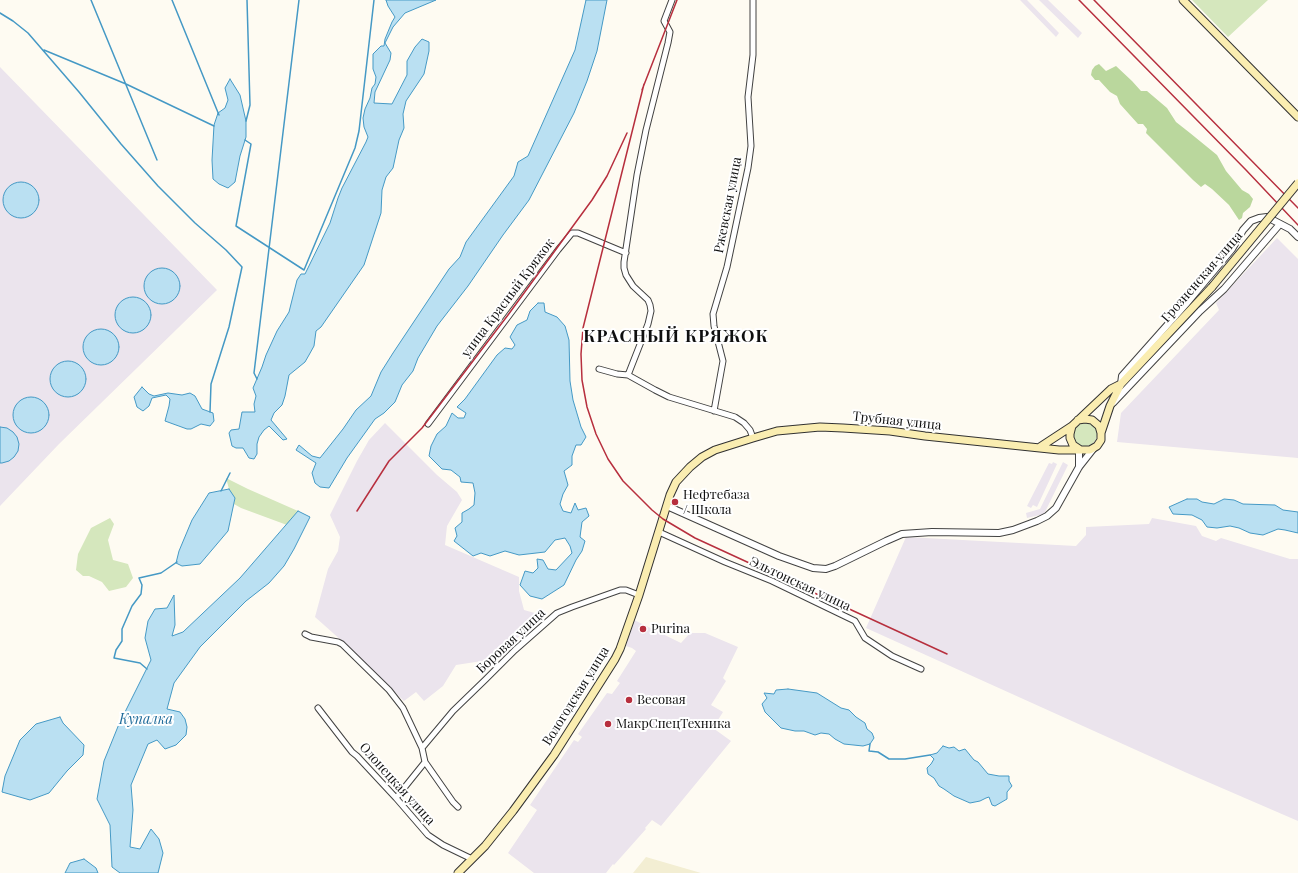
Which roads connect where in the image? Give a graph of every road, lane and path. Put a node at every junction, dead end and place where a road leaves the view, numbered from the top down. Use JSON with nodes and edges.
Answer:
{"nodes":[{"id":1,"x":672,"y":0,"type":"edge"},
{"id":2,"x":753,"y":0,"type":"edge"},
{"id":3,"x":1183,"y":0,"type":"edge"},
{"id":4,"x":1298,"y":117,"type":"edge"},
{"id":5,"x":1298,"y":183,"type":"edge"},
{"id":6,"x":1280,"y":224,"type":"junction"},
{"id":7,"x":1298,"y":237,"type":"edge"},
{"id":8,"x":626,"y":253,"type":"junction"},
{"id":9,"x":599,"y":369,"type":"dead end"},
{"id":10,"x":628,"y":375,"type":"junction"},
{"id":11,"x":1121,"y":384,"type":"junction"},
{"id":12,"x":1110,"y":406,"type":"junction"},
{"id":13,"x":714,"y":410,"type":"junction"},
{"id":14,"x":1078,"y":420,"type":"junction"},
{"id":15,"x":428,"y":424,"type":"dead end"},
{"id":16,"x":1072,"y":426,"type":"junction"},
{"id":17,"x":1101,"y":433,"type":"junction"},
{"id":18,"x":753,"y":438,"type":"junction"},
{"id":19,"x":1040,"y":448,"type":"junction"},
{"id":20,"x":1094,"y":448,"type":"junction"},
{"id":21,"x":1079,"y":449,"type":"junction"},
{"id":22,"x":1079,"y":467,"type":"junction"},
{"id":23,"x":667,"y":506,"type":"junction"},
{"id":24,"x":659,"y":532,"type":"junction"},
{"id":25,"x":639,"y":595,"type":"junction"},
{"id":26,"x":305,"y":634,"type":"dead end"},
{"id":27,"x":921,"y":669,"type":"dead end"},
{"id":28,"x":318,"y":708,"type":"dead end"},
{"id":29,"x":422,"y":748,"type":"junction"},
{"id":30,"x":425,"y":762,"type":"junction"},
{"id":31,"x":396,"y":798,"type":"junction"},
{"id":32,"x":458,"y":807,"type":"dead end"},
{"id":33,"x":472,"y":859,"type":"junction"},
{"id":34,"x":458,"y":873,"type":"edge"}],
"edges":[{"from":1,"to":8,"type":"street"},
{"from":2,"to":13,"type":"street","name":"Ржевская улица"},
{"from":3,"to":4,"type":"main road"},
{"from":5,"to":11,"type":"main road","name":"Грозненская улица","bridge":true},
{"from":6,"to":7,"type":"street"},
{"from":6,"to":11,"type":"street"},
{"from":6,"to":12,"type":"street"},
{"from":8,"to":10,"type":"street"},
{"from":8,"to":15,"type":"street","name":"улица Красный Кряжок"},
{"from":9,"to":10,"type":"street"},
{"from":10,"to":13,"type":"street"},
{"from":11,"to":12,"type":"main road"},
{"from":11,"to":14,"type":"main road"},
{"from":12,"to":17,"type":"main road"},
{"from":13,"to":18,"type":"street"},
{"from":14,"to":16,"type":"main road"},
{"from":14,"to":17,"type":"main road"},
{"from":16,"to":19,"type":"main road"},
{"from":16,"to":21,"type":"main road"},
{"from":17,"to":20,"type":"main road"},
{"from":18,"to":19,"type":"main road","name":"Трубная улица"},
{"from":18,"to":23,"type":"main road","name":"Трубная улица"},
{"from":19,"to":21,"type":"main road","name":"Трубная улица"},
{"from":20,"to":21,"type":"main road"},
{"from":20,"to":22,"type":"street","name":"Эльтонская улица"},
{"from":21,"to":22,"type":"street"},
{"from":22,"to":23,"type":"street","name":"Эльтонская улица"},
{"from":23,"to":24,"type":"main road","name":"Вологодская улица"},
{"from":24,"to":25,"type":"main road","name":"Вологодская улица"},
{"from":24,"to":27,"type":"street","name":"Эльтонская улица"},
{"from":25,"to":29,"type":"street","name":"Боровая улица"},
{"from":25,"to":33,"type":"main road","name":"Вологодская улица"},
{"from":26,"to":29,"type":"street"},
{"from":28,"to":31,"type":"street","name":"Олонецкая улица"},
{"from":29,"to":30,"type":"street"},
{"from":30,"to":31,"type":"street"},
{"from":30,"to":32,"type":"street"},
{"from":31,"to":33,"type":"street","name":"Олонецкая улица"},
{"from":33,"to":34,"type":"main road","name":"Вологодская улица"}]}
